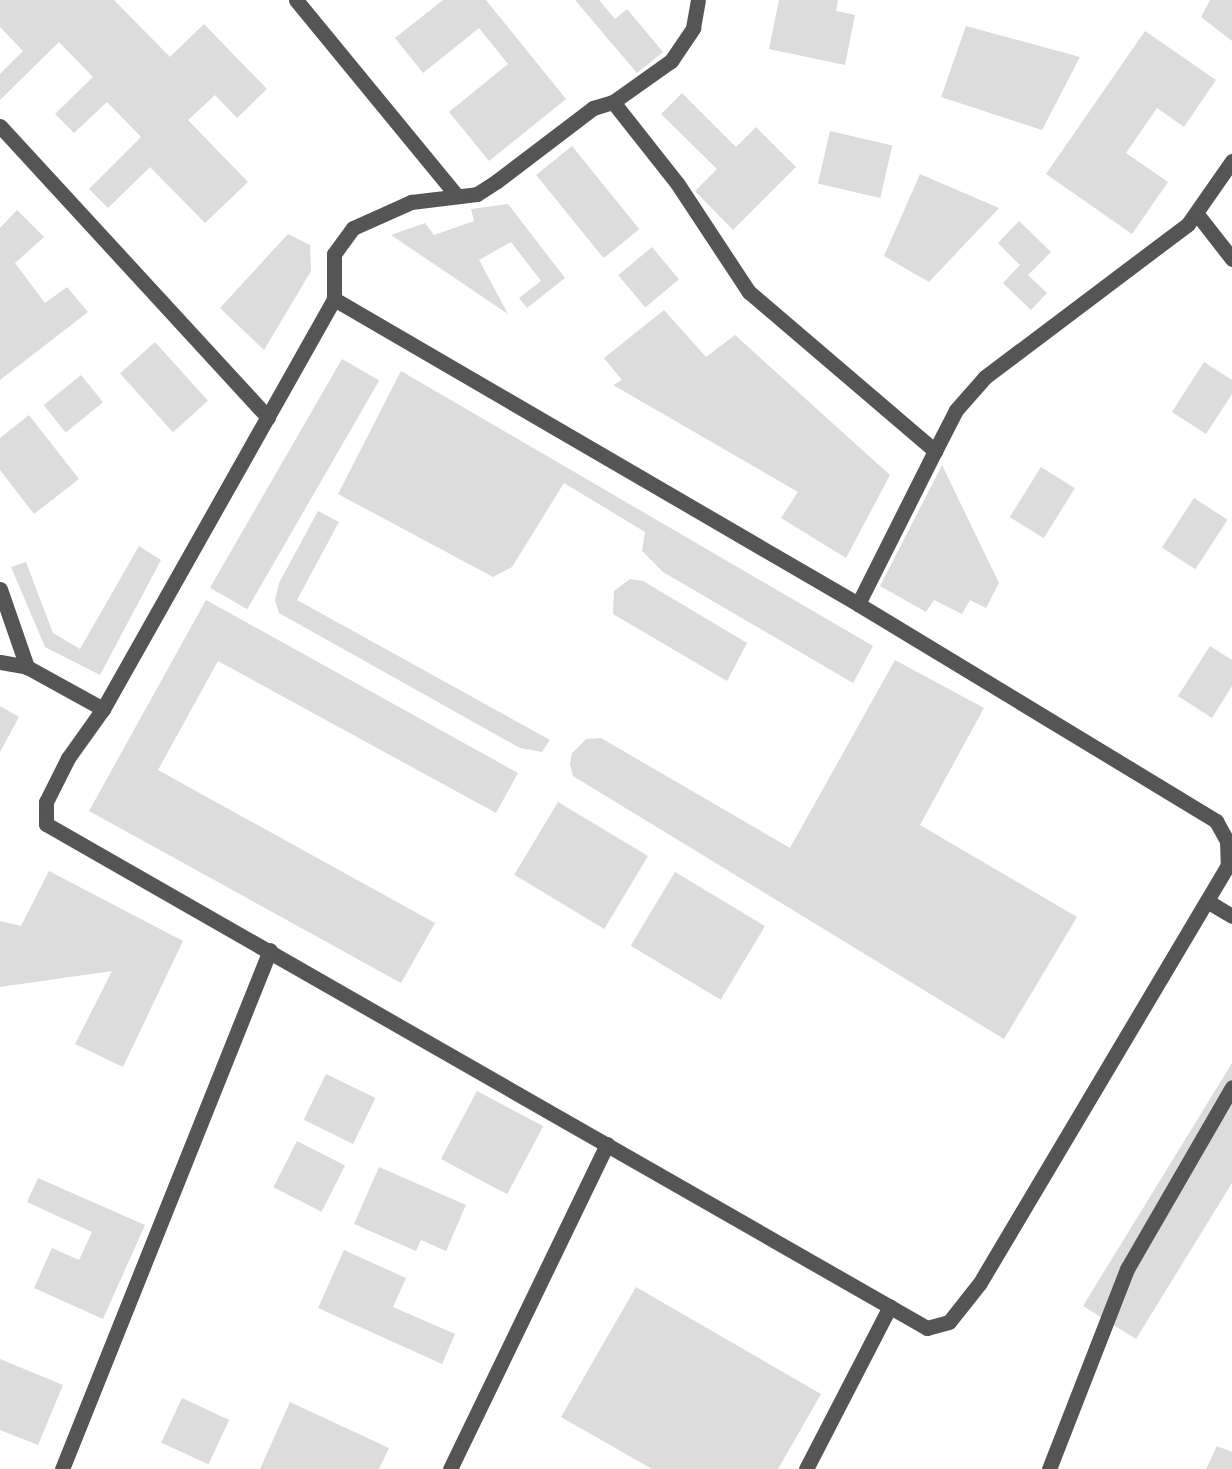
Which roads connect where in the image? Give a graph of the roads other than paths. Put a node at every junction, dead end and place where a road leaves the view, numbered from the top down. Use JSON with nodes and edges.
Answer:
{"nodes":[{"id":1,"x":296,"y":0,"type":"edge"},
{"id":2,"x":698,"y":0,"type":"edge"},
{"id":3,"x":613,"y":102,"type":"junction"},
{"id":4,"x":0,"y":126,"type":"edge"},
{"id":5,"x":1232,"y":161,"type":"edge"},
{"id":6,"x":457,"y":196,"type":"junction"},
{"id":7,"x":1197,"y":214,"type":"junction"},
{"id":8,"x":1232,"y":259,"type":"edge"},
{"id":9,"x":334,"y":299,"type":"junction"},
{"id":10,"x":268,"y":417,"type":"junction"},
{"id":11,"x":935,"y":451,"type":"junction"},
{"id":12,"x":0,"y":589,"type":"edge"},
{"id":13,"x":858,"y":604,"type":"junction"},
{"id":14,"x":0,"y":662,"type":"edge"},
{"id":15,"x":27,"y":667,"type":"junction"},
{"id":16,"x":103,"y":709,"type":"junction"},
{"id":17,"x":1207,"y":901,"type":"junction"},
{"id":18,"x":1232,"y":916,"type":"edge"},
{"id":19,"x":270,"y":950,"type":"junction"},
{"id":20,"x":1232,"y":1087,"type":"edge"},
{"id":21,"x":607,"y":1144,"type":"junction"},
{"id":22,"x":890,"y":1306,"type":"junction"},
{"id":23,"x":62,"y":1469,"type":"edge"},
{"id":24,"x":450,"y":1469,"type":"edge"},
{"id":25,"x":806,"y":1469,"type":"edge"},
{"id":26,"x":1049,"y":1469,"type":"edge"}],
"edges":[{"from":1,"to":6,"type":"street"},
{"from":2,"to":3,"type":"street"},
{"from":3,"to":6,"type":"street"},
{"from":3,"to":11,"type":"street"},
{"from":4,"to":10,"type":"street"},
{"from":5,"to":7,"type":"street"},
{"from":6,"to":9,"type":"street"},
{"from":7,"to":8,"type":"street"},
{"from":7,"to":11,"type":"street"},
{"from":9,"to":10,"type":"street"},
{"from":9,"to":13,"type":"street"},
{"from":10,"to":16,"type":"street"},
{"from":11,"to":13,"type":"street"},
{"from":12,"to":15,"type":"street"},
{"from":13,"to":17,"type":"street"},
{"from":14,"to":15,"type":"street"},
{"from":15,"to":16,"type":"street"},
{"from":16,"to":19,"type":"street"},
{"from":17,"to":18,"type":"street"},
{"from":17,"to":22,"type":"street"},
{"from":19,"to":21,"type":"street"},
{"from":19,"to":23,"type":"street"},
{"from":20,"to":26,"type":"street"},
{"from":21,"to":22,"type":"street"},
{"from":21,"to":24,"type":"street"},
{"from":22,"to":25,"type":"street"}]}
